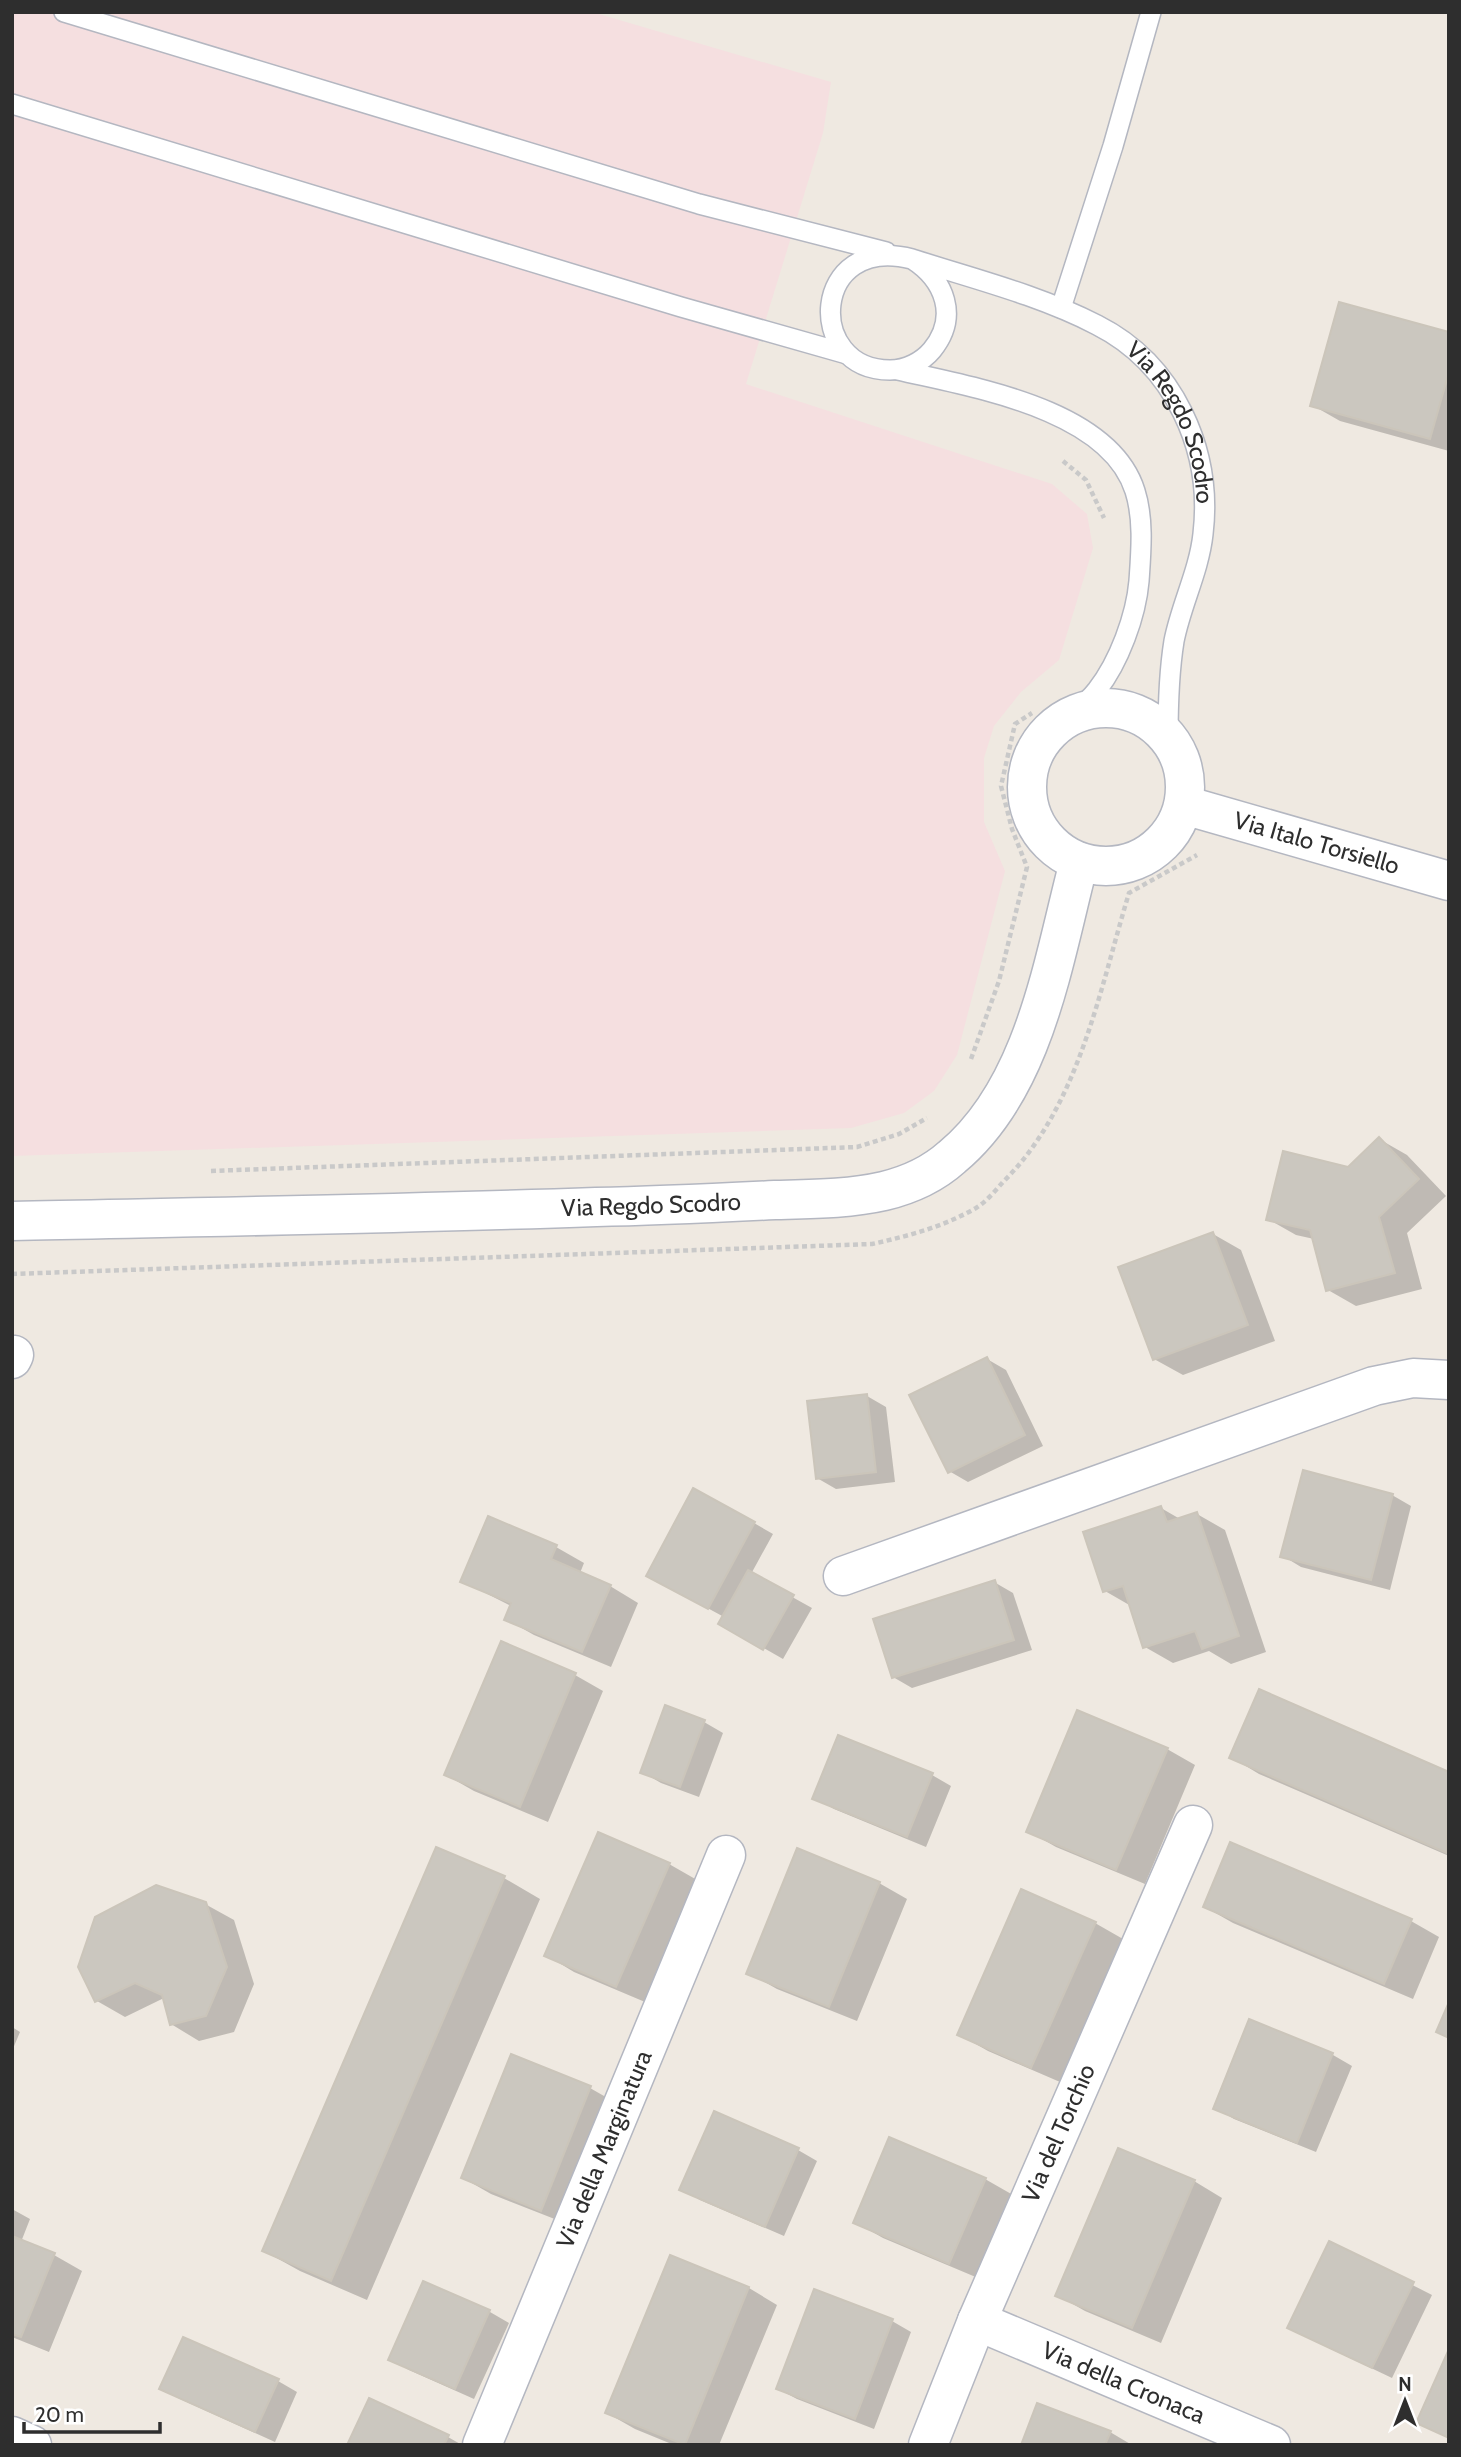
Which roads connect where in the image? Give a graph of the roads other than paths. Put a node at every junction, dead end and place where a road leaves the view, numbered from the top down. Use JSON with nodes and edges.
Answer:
{"nodes":[{"id":1,"x":64,"y":12,"type":"edge"},
{"id":2,"x":1151,"y":12,"type":"edge"},
{"id":3,"x":12,"y":104,"type":"edge"},
{"id":4,"x":904,"y":257,"type":"junction"},
{"id":5,"x":1061,"y":308,"type":"junction"},
{"id":6,"x":847,"y":354,"type":"junction"},
{"id":7,"x":898,"y":370,"type":"junction"},
{"id":8,"x":1051,"y":715,"type":"junction"},
{"id":9,"x":1168,"y":737,"type":"junction"},
{"id":10,"x":1184,"y":805,"type":"junction"},
{"id":11,"x":1079,"y":862,"type":"junction"},
{"id":12,"x":1449,"y":881,"type":"edge"},
{"id":13,"x":12,"y":1221,"type":"edge"},
{"id":14,"x":1449,"y":1380,"type":"edge"},
{"id":15,"x":843,"y":1576,"type":"dead end"},
{"id":16,"x":1192,"y":1825,"type":"dead end"},
{"id":17,"x":726,"y":1854,"type":"dead end"},
{"id":18,"x":976,"y":2321,"type":"junction"},
{"id":19,"x":12,"y":2436,"type":"edge"},
{"id":20,"x":32,"y":2445,"type":"edge"},
{"id":21,"x":482,"y":2445,"type":"edge"},
{"id":22,"x":928,"y":2445,"type":"edge"},
{"id":23,"x":1271,"y":2445,"type":"edge"}],
"edges":[{"from":1,"to":4,"type":"lane","name":"Via Regdo Scodro"},
{"from":2,"to":5,"type":"lane"},
{"from":3,"to":6,"type":"lane","name":"Via Regdo Scodro"},
{"from":4,"to":5,"type":"lane","name":"Via Regdo Scodro"},
{"from":4,"to":6,"type":"lane","name":"Via Regdo Scodro"},
{"from":4,"to":7,"type":"lane","name":"Via Regdo Scodro"},
{"from":5,"to":9,"type":"lane","name":"Via Regdo Scodro"},
{"from":6,"to":7,"type":"lane","name":"Via Regdo Scodro"},
{"from":7,"to":8,"type":"lane","name":"Via Regdo Scodro"},
{"from":8,"to":9,"type":"street","name":"Via Regdo Scodro"},
{"from":8,"to":11,"type":"street","name":"Via Regdo Scodro"},
{"from":9,"to":10,"type":"street","name":"Via Regdo Scodro"},
{"from":10,"to":11,"type":"street","name":"Via Regdo Scodro"},
{"from":10,"to":12,"type":"street","name":"Via Italo Torsiello"},
{"from":11,"to":13,"type":"street","name":"Via Regdo Scodro"},
{"from":14,"to":15,"type":"street"},
{"from":16,"to":18,"type":"street","name":"Via del Torchio"},
{"from":17,"to":21,"type":"street","name":"Via della Marginatura"},
{"from":18,"to":22,"type":"street","name":"Via del Torchio"},
{"from":18,"to":23,"type":"street","name":"Via della Cronaca"},
{"from":19,"to":20,"type":"street"}]}
